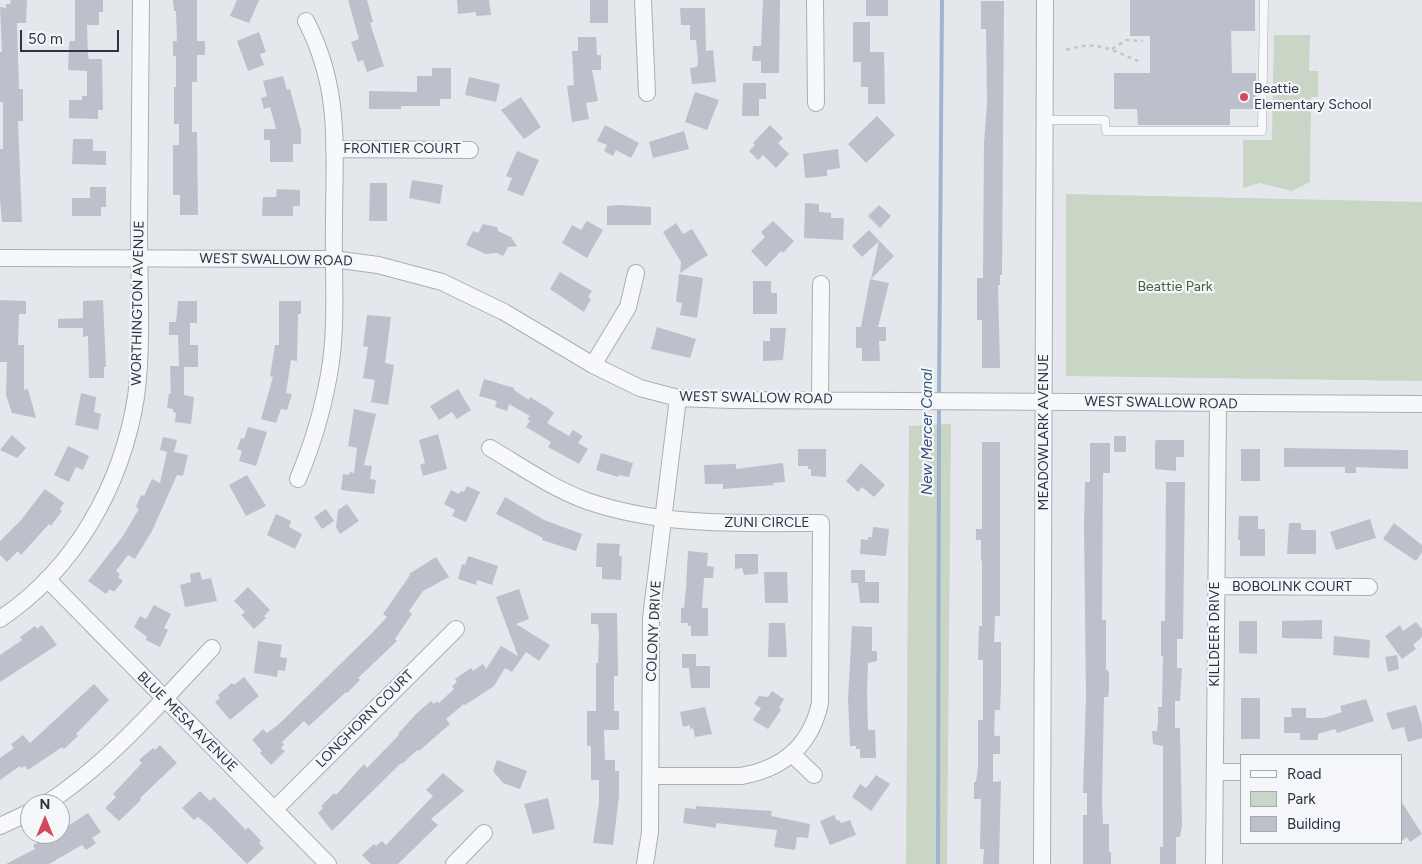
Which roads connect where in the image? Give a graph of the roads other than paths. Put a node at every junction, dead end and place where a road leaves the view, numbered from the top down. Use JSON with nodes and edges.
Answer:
{"nodes":[{"id":1,"x":141,"y":0,"type":"edge"},
{"id":2,"x":643,"y":0,"type":"edge"},
{"id":3,"x":815,"y":0,"type":"edge"},
{"id":4,"x":1045,"y":0,"type":"edge"},
{"id":5,"x":1264,"y":0,"type":"edge"},
{"id":6,"x":306,"y":21,"type":"dead end"},
{"id":7,"x":647,"y":93,"type":"dead end"},
{"id":8,"x":816,"y":103,"type":"dead end"},
{"id":9,"x":1045,"y":120,"type":"junction"},
{"id":10,"x":334,"y":149,"type":"junction"},
{"id":11,"x":470,"y":150,"type":"dead end"},
{"id":12,"x":0,"y":258,"type":"edge"},
{"id":13,"x":139,"y":258,"type":"junction"},
{"id":14,"x":333,"y":259,"type":"junction"},
{"id":15,"x":636,"y":273,"type":"dead end"},
{"id":16,"x":821,"y":284,"type":"dead end"},
{"id":17,"x":593,"y":365,"type":"junction"},
{"id":18,"x":678,"y":398,"type":"junction"},
{"id":19,"x":820,"y":400,"type":"junction"},
{"id":20,"x":1044,"y":402,"type":"junction"},
{"id":21,"x":1218,"y":403,"type":"junction"},
{"id":22,"x":1422,"y":404,"type":"edge"},
{"id":23,"x":490,"y":448,"type":"dead end"},
{"id":24,"x":298,"y":479,"type":"dead end"},
{"id":25,"x":663,"y":517,"type":"junction"},
{"id":26,"x":47,"y":579,"type":"junction"},
{"id":27,"x":1215,"y":586,"type":"junction"},
{"id":28,"x":1369,"y":587,"type":"dead end"},
{"id":29,"x":0,"y":619,"type":"edge"},
{"id":30,"x":456,"y":629,"type":"dead end"},
{"id":31,"x":212,"y":648,"type":"dead end"},
{"id":32,"x":164,"y":699,"type":"junction"},
{"id":33,"x":793,"y":755,"type":"junction"},
{"id":34,"x":1215,"y":772,"type":"junction"},
{"id":35,"x":1240,"y":772,"type":"edge"},
{"id":36,"x":814,"y":775,"type":"dead end"},
{"id":37,"x":650,"y":776,"type":"junction"},
{"id":38,"x":62,"y":794,"type":"edge"},
{"id":39,"x":274,"y":809,"type":"junction"},
{"id":40,"x":20,"y":817,"type":"edge"},
{"id":41,"x":0,"y":826,"type":"edge"},
{"id":42,"x":484,"y":833,"type":"dead end"},
{"id":43,"x":328,"y":864,"type":"edge"},
{"id":44,"x":454,"y":864,"type":"edge"},
{"id":45,"x":645,"y":864,"type":"edge"},
{"id":46,"x":1042,"y":864,"type":"edge"},
{"id":47,"x":1214,"y":864,"type":"edge"}],
"edges":[{"from":1,"to":13,"type":"street","name":"WORTHINGTON AVENUE"},
{"from":2,"to":7,"type":"street"},
{"from":3,"to":8,"type":"street"},
{"from":4,"to":9,"type":"street","name":"MEADOWLARK AVENUE"},
{"from":5,"to":9,"type":"lane"},
{"from":6,"to":10,"type":"street"},
{"from":9,"to":20,"type":"street","name":"MEADOWLARK AVENUE"},
{"from":10,"to":11,"type":"street","name":"FRONTIER COURT"},
{"from":10,"to":14,"type":"street"},
{"from":12,"to":13,"type":"street","name":"WEST SWALLOW ROAD"},
{"from":13,"to":14,"type":"street","name":"WEST SWALLOW ROAD"},
{"from":13,"to":26,"type":"street","name":"WORTHINGTON AVENUE"},
{"from":14,"to":17,"type":"street","name":"WEST SWALLOW ROAD"},
{"from":14,"to":24,"type":"street"},
{"from":15,"to":17,"type":"street"},
{"from":16,"to":19,"type":"street"},
{"from":17,"to":18,"type":"street","name":"WEST SWALLOW ROAD"},
{"from":18,"to":19,"type":"street","name":"WEST SWALLOW ROAD"},
{"from":18,"to":25,"type":"street","name":"COLONY DRIVE"},
{"from":19,"to":20,"type":"street","name":"WEST SWALLOW ROAD"},
{"from":20,"to":21,"type":"street","name":"WEST SWALLOW ROAD"},
{"from":20,"to":46,"type":"street","name":"MEADOWLARK AVENUE"},
{"from":21,"to":22,"type":"street","name":"WEST SWALLOW ROAD"},
{"from":21,"to":27,"type":"street","name":"KILLDEER DRIVE"},
{"from":23,"to":25,"type":"street","name":"ZUNI CIRCLE"},
{"from":25,"to":33,"type":"street","name":"ZUNI CIRCLE"},
{"from":25,"to":37,"type":"street","name":"COLONY DRIVE"},
{"from":26,"to":29,"type":"street","name":"WORTHINGTON AVENUE"},
{"from":26,"to":32,"type":"street","name":"BLUE MESA AVENUE"},
{"from":27,"to":28,"type":"street","name":"BOBOLINK COURT"},
{"from":27,"to":34,"type":"street","name":"KILLDEER DRIVE"},
{"from":30,"to":39,"type":"street","name":"LONGHORN COURT"},
{"from":31,"to":32,"type":"street"},
{"from":32,"to":38,"type":"street"},
{"from":32,"to":39,"type":"street","name":"BLUE MESA AVENUE"},
{"from":33,"to":36,"type":"street"},
{"from":33,"to":37,"type":"street","name":"ZUNI CIRCLE"},
{"from":34,"to":35,"type":"street"},
{"from":34,"to":47,"type":"street","name":"KILLDEER DRIVE"},
{"from":37,"to":45,"type":"street","name":"COLONY DRIVE"},
{"from":39,"to":43,"type":"street","name":"BLUE MESA AVENUE"},
{"from":40,"to":41,"type":"street"},
{"from":42,"to":44,"type":"street"}]}
